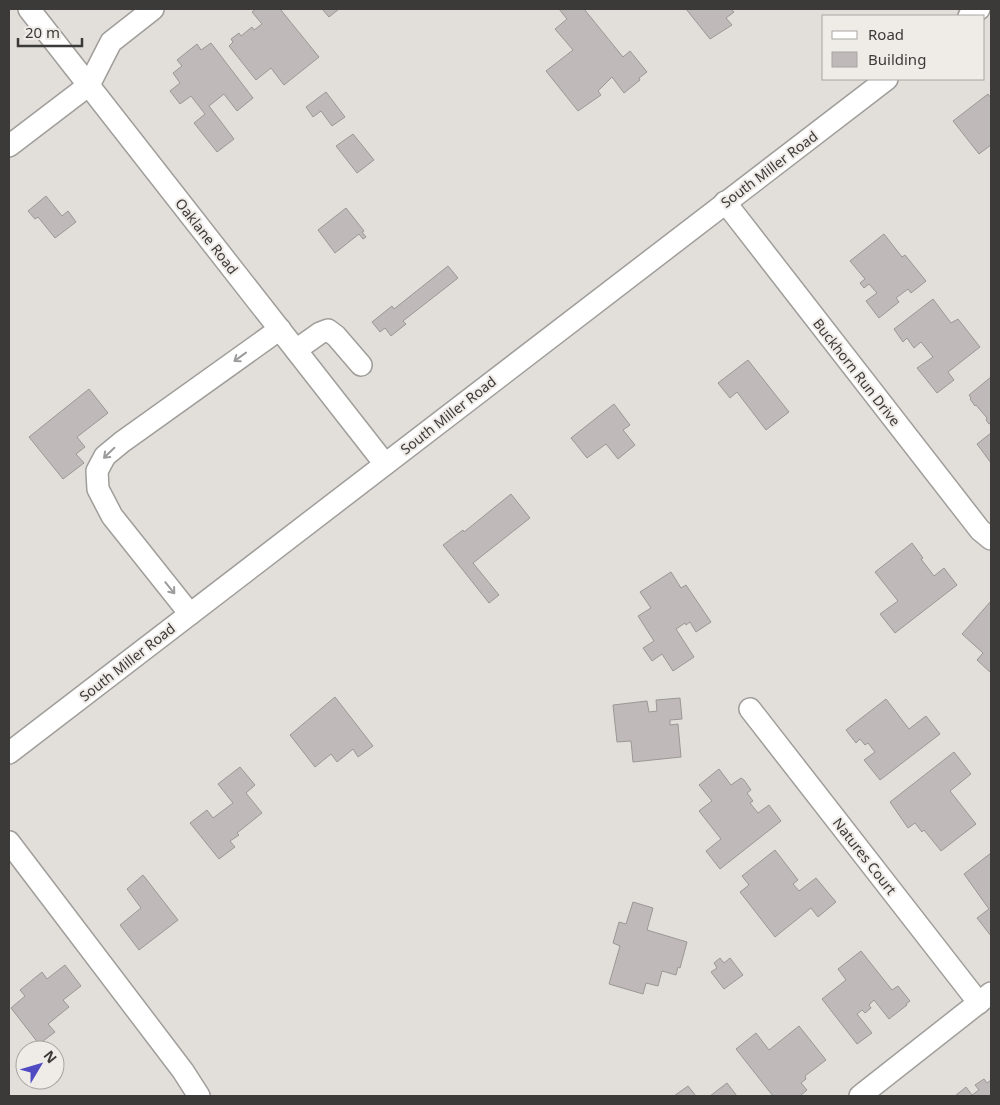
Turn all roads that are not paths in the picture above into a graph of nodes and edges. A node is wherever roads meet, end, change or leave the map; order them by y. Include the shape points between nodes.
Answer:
1 (29, 9) edge
2 (152, 9) edge
3 (886, 80) edge
4 (88, 85) junction
5 (9, 146) edge
6 (725, 202) junction
7 (280, 329) junction
8 (296, 350) junction
9 (361, 365) dead end
10 (385, 464) junction
11 (991, 538) edge
12 (190, 614) junction
13 (750, 709) dead end
14 (9, 753) edge
15 (9, 842) edge
16 (985, 998) edge
17 (199, 1096) edge
18 (860, 1096) edge

1 - 4 street, Oaklane Road
2 - 4 street via 111,42
3 - 6 street, South Miller Road
4 - 5 street
4 - 7 street, Oaklane Road
6 - 10 street, South Miller Road
6 - 11 street, Buckhorn Run Drive via 980,530
7 - 8 street, Oaklane Road
7 -> 12 street via 111,451 97,471 98,489 112,516
8 - 9 street via 328,330
8 - 10 street, Oaklane Road
10 - 12 street, South Miller Road
12 - 14 street, South Miller Road
13 - 16 street, Natures Court
15 - 17 street
16 - 18 street

